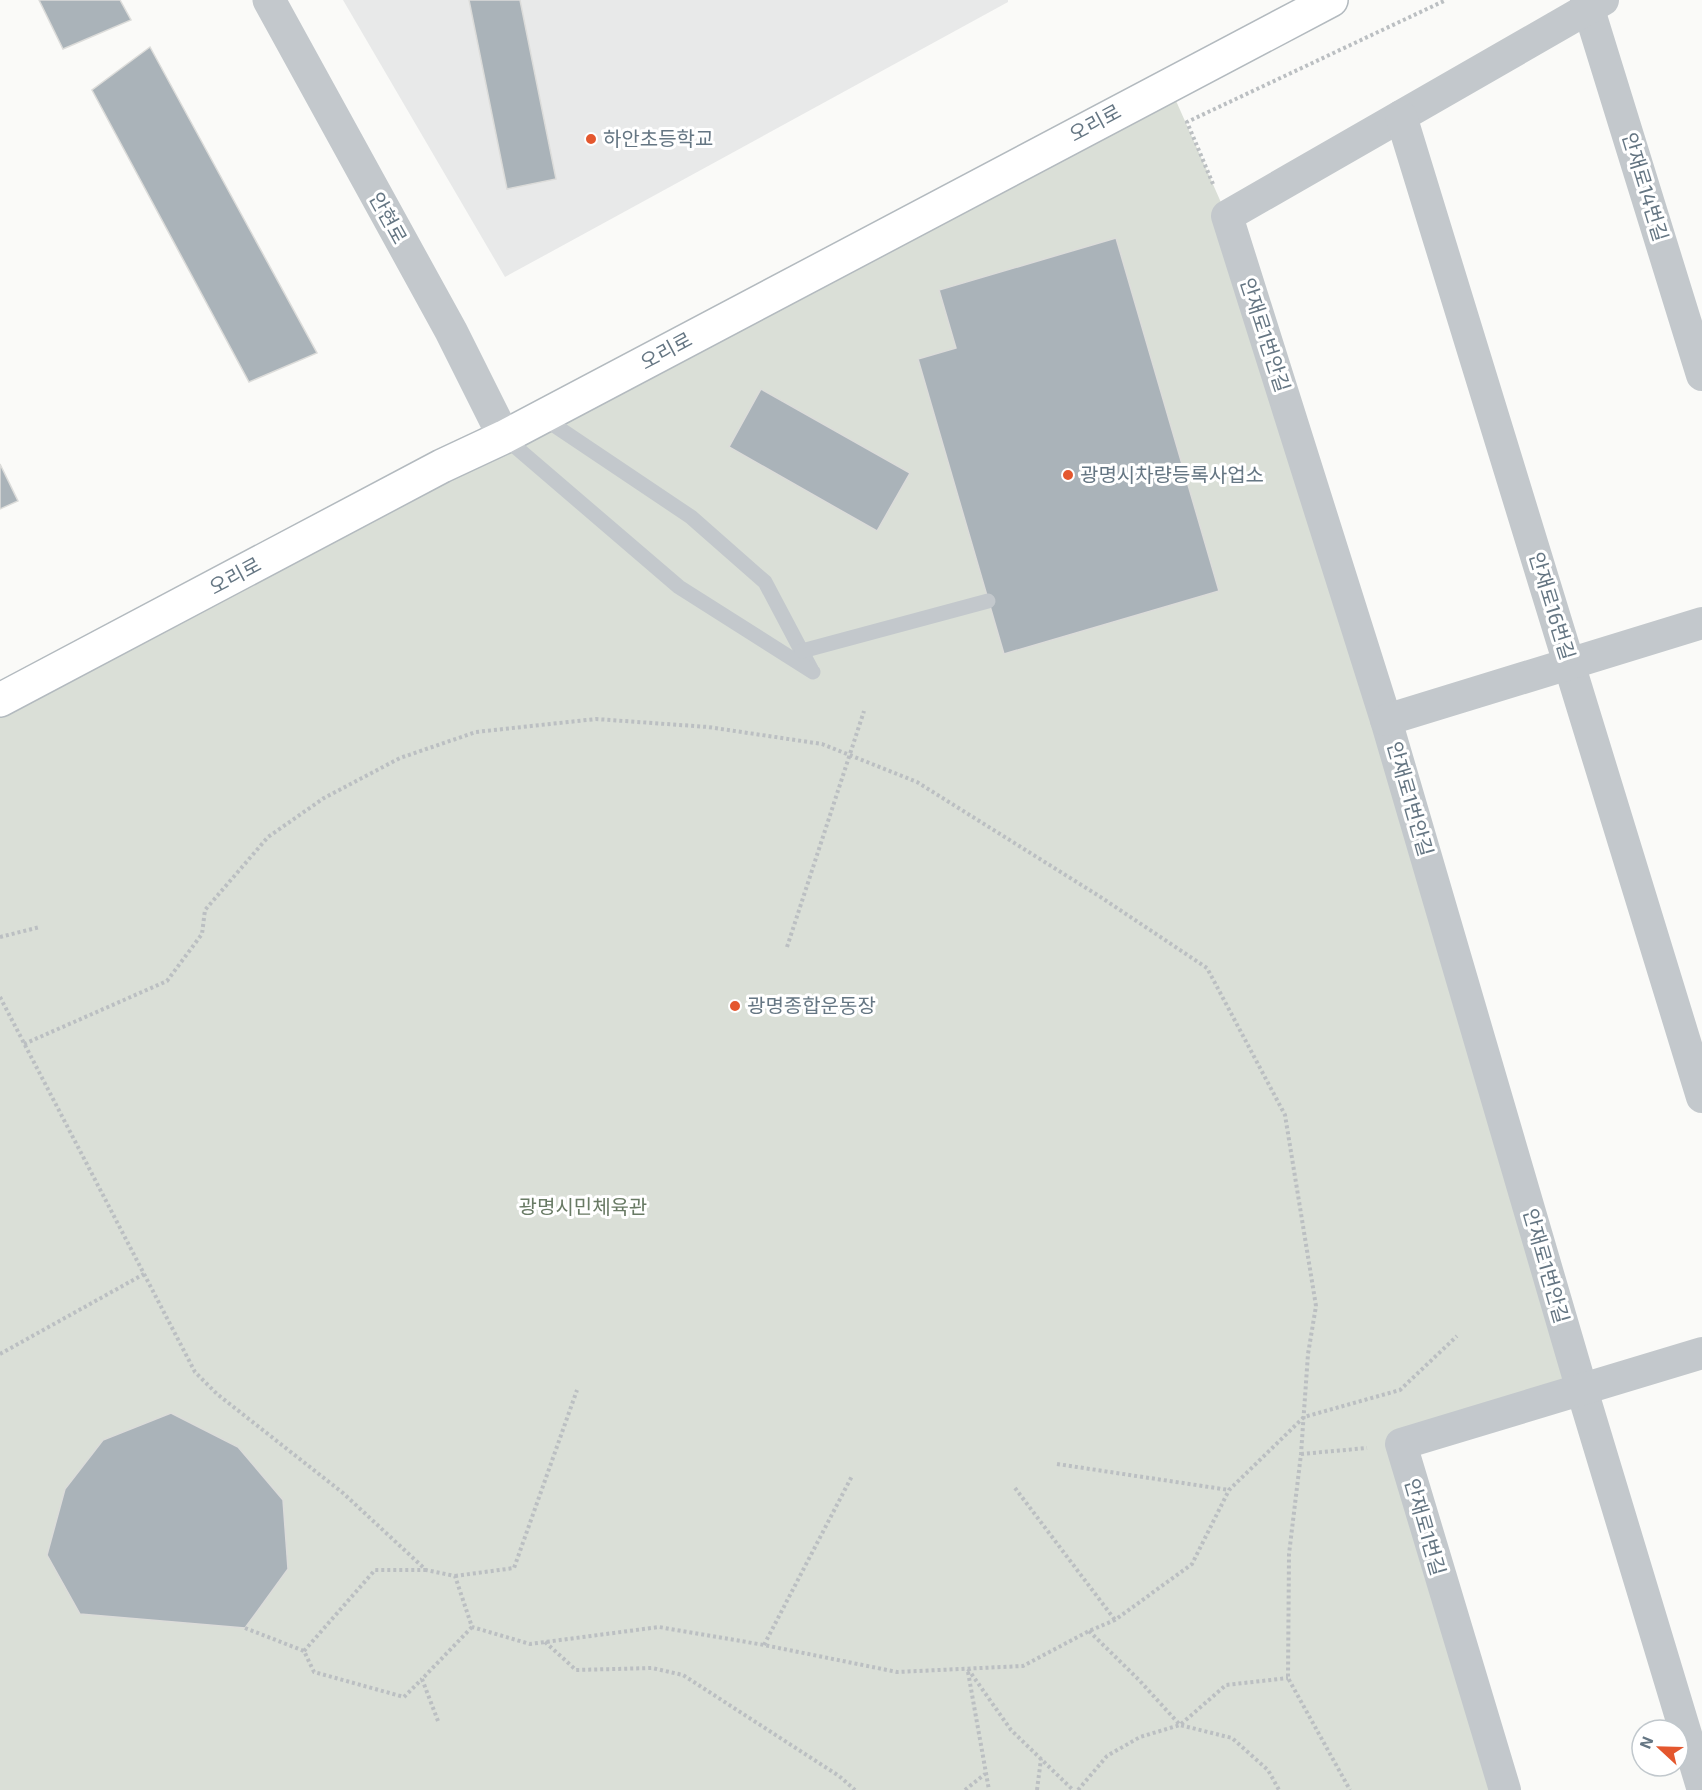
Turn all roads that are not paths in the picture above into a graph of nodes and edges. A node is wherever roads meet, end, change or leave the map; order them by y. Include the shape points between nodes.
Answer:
1 (269, 0) edge
2 (1331, 0) edge
3 (1593, 2) edge
4 (1401, 116) junction
5 (1702, 375) edge
6 (542, 417) junction
7 (504, 437) junction
8 (988, 601) dead end
9 (1702, 623) edge
10 (802, 651) junction
11 (1569, 664) junction
12 (0, 700) edge
13 (1386, 720) junction
14 (1702, 1097) edge
15 (1702, 1353) edge
16 (1582, 1390) junction
17 (1702, 1787) edge
18 (1505, 1790) edge

1 - 7 street, 안현로 via 451,331
2 - 6 main road, 오리로
3 - 4 street
3 - 5 street, 안재로14번길
4 - 11 street, 안재로16번길
4 - 13 street, 안재로1번안길 via 1227,216
6 - 7 main road, 오리로
6 - 10 lane via 691,517 765,582
7 - 10 lane via 679,587 813,672
7 - 12 main road, 오리로
8 - 10 lane
9 - 11 street
11 - 13 street
11 - 14 street, 안재로16번길
13 - 16 street, 안재로1번안길
15 - 16 street
16 - 17 street, 안재로1번안길
16 - 18 street, 안재로1번길 via 1401,1444

